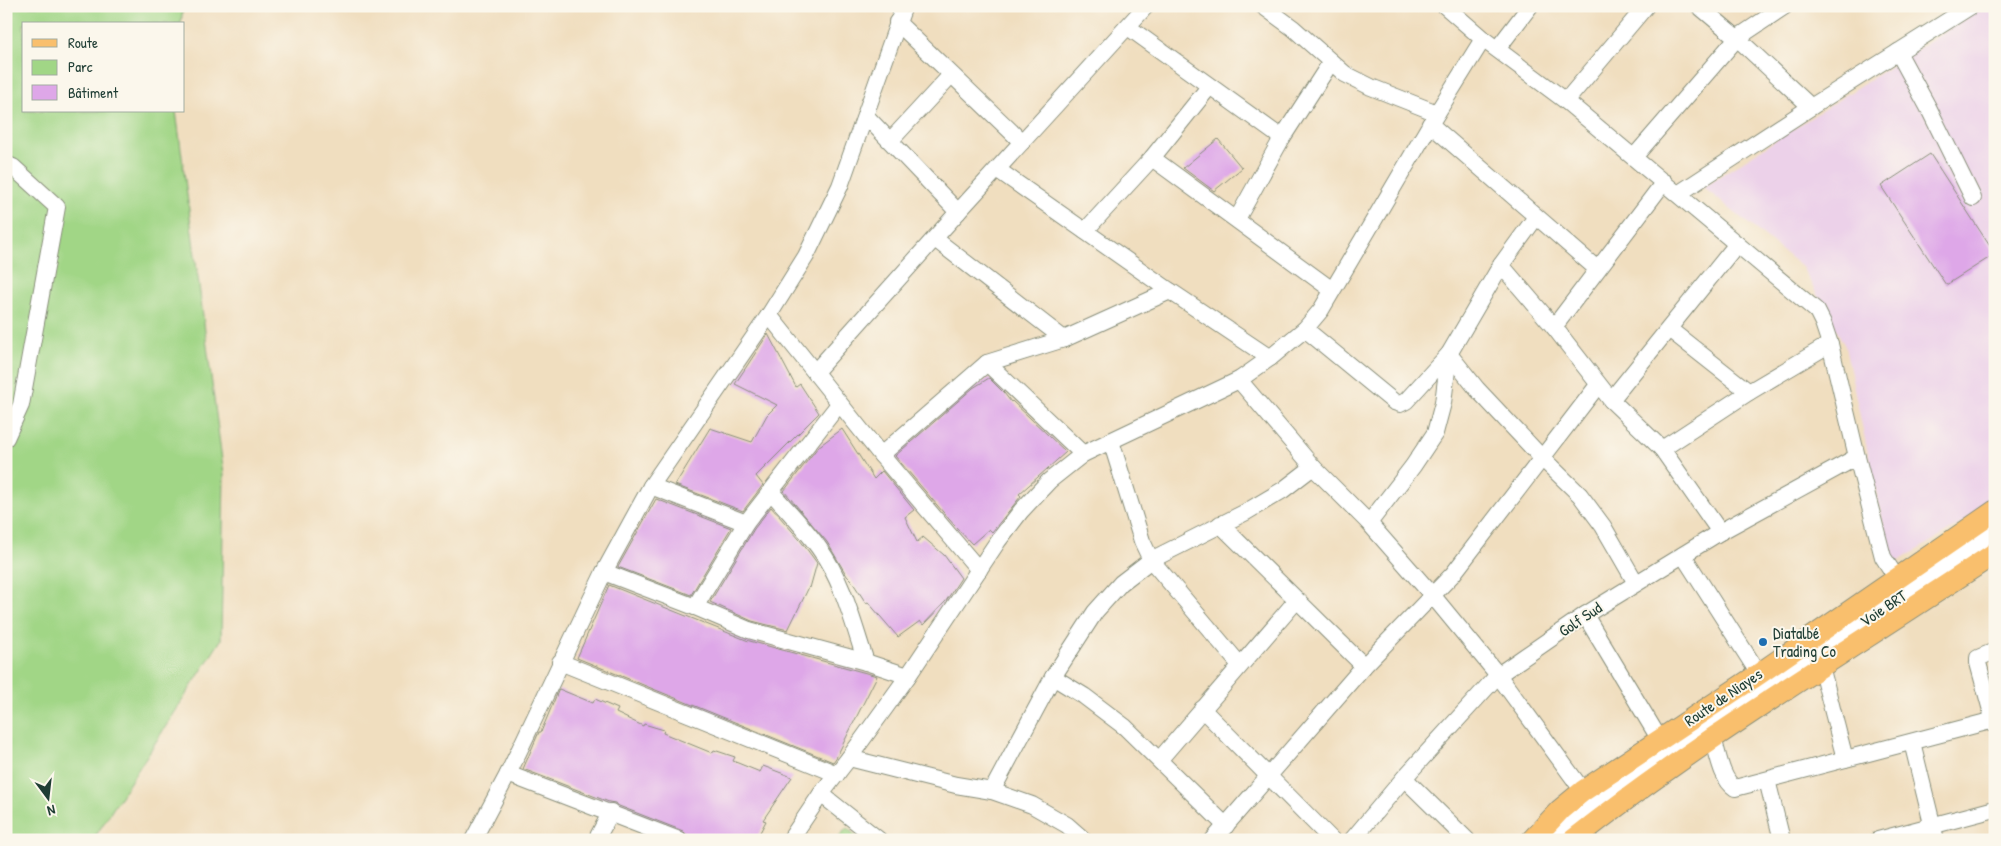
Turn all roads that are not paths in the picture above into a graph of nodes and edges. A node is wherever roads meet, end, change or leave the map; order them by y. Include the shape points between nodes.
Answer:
1 (904, 6) edge
2 (1146, 6) edge
3 (1263, 6) edge
4 (1445, 6) edge
5 (1530, 6) edge
6 (1646, 6) edge
7 (1785, 6) edge
8 (1971, 6) edge
9 (1702, 7) edge
10 (897, 22) junction
11 (1128, 27) junction
12 (1737, 38) junction
13 (1484, 39) junction
14 (1498, 48) junction
15 (1898, 52) junction
16 (1331, 62) junction
17 (951, 75) junction
18 (1210, 87) junction
19 (1566, 101) junction
20 (1811, 107) junction
21 (866, 116) junction
22 (1433, 119) junction
23 (1282, 138) junction
24 (891, 140) junction
25 (1022, 142) junction
26 (1634, 156) junction
27 (1152, 158) junction
28 (6, 164) edge
29 (998, 170) junction
30 (1664, 182) junction
31 (1678, 194) junction
32 (1973, 198) dead end
33 (958, 212) junction
34 (1536, 217) junction
35 (1237, 219) junction
36 (1085, 231) junction
37 (935, 239) junction
38 (1737, 244) junction
39 (1500, 264) junction
40 (1597, 270) junction
41 (1332, 290) junction
42 (1170, 291) junction
43 (768, 315) junction
44 (1554, 326) junction
45 (1305, 329) junction
46 (1669, 329) junction
47 (1064, 339) junction
48 (1830, 344) junction
49 (1449, 354) junction
50 (1270, 358) junction
51 (987, 363) junction
52 (815, 372) junction
53 (1239, 380) junction
54 (1598, 385) junction
55 (1749, 392) junction
56 (1611, 400) junction
57 (838, 404) junction
58 (6, 438) edge
59 (1111, 441) junction
60 (1662, 449) junction
61 (1083, 454) junction
62 (880, 455) junction
63 (1542, 458) junction
64 (1857, 458) junction
65 (1313, 467) junction
66 (650, 486) junction
67 (771, 492) junction
68 (1993, 520) edge
69 (746, 523) junction
70 (1369, 523) junction
71 (1220, 524) junction
72 (1720, 532) junction
73 (1995, 553) edge
74 (1683, 555) junction
75 (1151, 560) junction
76 (979, 570) junction
77 (604, 572) junction
78 (1636, 583) junction
79 (1906, 593) junction
80 (1433, 596) junction
81 (1296, 601) junction
82 (694, 606) junction
83 (1585, 615) junction
84 (1995, 652) edge
85 (560, 662) junction
86 (866, 662) junction
87 (1240, 665) junction
88 (1364, 666) junction
89 (1821, 666) junction
90 (1759, 674) junction
91 (1498, 675) junction
92 (908, 676) junction
93 (1054, 678) junction
94 (1202, 709) junction
95 (1994, 723) edge
96 (1714, 738) junction
97 (1660, 740) junction
98 (1912, 742) junction
99 (849, 758) junction
100 (1845, 758) junction
101 (1160, 759) junction
102 (508, 774) junction
103 (836, 774) junction
104 (1270, 777) junction
105 (1404, 778) junction
106 (1767, 780) junction
107 (992, 791) junction
108 (1583, 791) junction
109 (821, 794) junction
110 (1995, 809) edge
111 (611, 812) junction
112 (1226, 826) junction
113 (1934, 833) edge
114 (473, 840) edge
115 (596, 840) edge
116 (680, 840) edge
117 (790, 840) edge
118 (879, 840) edge
119 (1084, 840) edge
120 (1213, 840) edge
121 (1332, 840) edge
122 (1352, 840) edge
123 (1466, 840) edge
124 (1532, 840) edge
125 (1553, 840) edge
126 (1574, 840) edge
127 (1782, 840) edge
128 (1878, 840) edge

1 - 10 street
2 - 11 street
3 - 16 street
4 - 13 street
5 - 14 street
6 - 19 street
7 - 12 street
8 - 15 street
9 - 12 street
10 - 17 street
10 - 21 street
11 - 18 street
11 - 25 street
12 - 20 street
12 - 26 street
13 - 14 street
13 - 22 street
14 - 19 street
15 - 20 street
15 - 32 street
16 - 22 street via 1346,74
16 - 23 street
17 - 24 street
17 - 25 street
18 - 23 street
18 - 27 street
19 - 26 street
20 - 31 street
21 - 24 street
21 - 43 street via 836,195 806,256
22 - 34 street
22 - 41 street
23 - 35 street
24 - 33 street
25 - 29 street
26 - 30 street
27 - 35 street
27 - 36 street
28 - 58 street via 56,207 21,405
29 - 33 street
29 - 36 street
30 - 31 street
30 - 40 street
31 - 38 street
33 - 37 street
34 - 39 street
34 - 40 street
35 - 41 street
36 - 42 street
37 - 47 street
37 - 52 street
38 - 46 street
38 - 48 street via 1817,311
39 - 44 street
39 - 49 street
40 - 44 street
41 - 45 street
42 - 47 street
42 - 50 street
43 - 52 street
43 - 66 street
44 - 54 street
45 - 49 street via 1400,404 1406,402
45 - 50 street
46 - 55 street
46 - 56 street
47 - 51 street
48 - 55 street
48 - 64 street
49 - 63 street
49 - 70 street via 1444,403 1435,433 1414,466
50 - 53 street
51 - 61 street
51 - 62 street
52 - 57 street
53 - 59 street
53 - 65 street
54 - 56 street
54 - 63 street
55 - 60 street
56 - 60 street
57 - 62 street
57 - 67 street
59 - 61 street
59 - 75 street
60 - 72 street
61 - 76 street via 1049,481 1021,511
62 - 76 street
63 - 78 street via 1580,495 1603,526
63 - 80 street
64 - 72 street, Golf Sud
64 - 79 street via 1883,557
65 - 70 street
65 - 71 street via 1283,490
66 - 69 street
66 - 77 street
67 - 69 street
67 - 86 street via 819,547 833,570
68 - 79 main road, Route de Niayes
69 - 82 street
70 - 80 street
71 - 75 street
71 - 81 street
72 - 74 street, Golf Sud
73 - 79 main road, Route de Niayes
74 - 78 street, Golf Sud
74 - 90 street
75 - 87 street
75 - 93 street via 1121,582 1096,612
76 - 92 street
77 - 82 street
77 - 85 street
78 - 83 street, Golf Sud
79 - 89 main road, Route de Niayes
79 - 90 main road, Route de Niayes
79 - 125 street, Voie BRT via 1667,753 1577,817
80 - 88 street
80 - 91 street
81 - 87 street
81 - 88 street
82 - 86 street via 749,630
83 - 91 street, Golf Sud
83 - 97 street
84 - 95 street via 1978,658
85 - 102 street
85 - 103 street
86 - 92 street
87 - 94 street
88 - 104 street
89 - 96 main road, Route de Niayes
89 - 100 street
90 - 97 main road, Route de Niayes
91 - 105 street, Golf Sud
91 - 108 street
92 - 99 street
93 - 101 street via 1084,696
93 - 107 street
94 - 101 street
94 - 104 street
95 - 98 street
96 - 106 street via 1729,785 1735,788
96 - 126 main road, Route de Niayes via 1616,806
97 - 108 main road, Route de Niayes
98 - 100 street
98 - 113 street
99 - 103 street
99 - 107 street
100 - 106 street
101 - 112 street
102 - 111 street
102 - 114 street
103 - 109 street
104 - 112 street
104 - 121 street
105 - 122 street, Golf Sud
105 - 123 street
106 - 127 street
107 - 119 street via 1032,805 1067,825
108 - 124 main road, Route de Niayes
109 - 117 street
109 - 118 street
110 - 113 street
111 - 115 street
111 - 116 street
112 - 120 street
113 - 128 street

